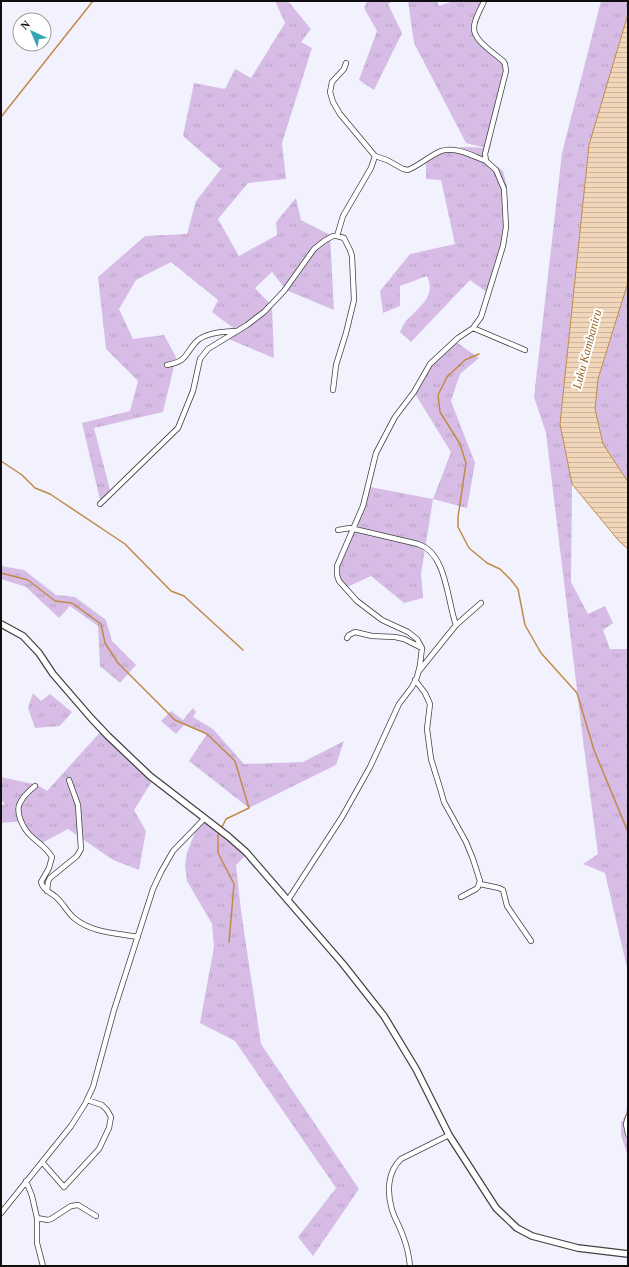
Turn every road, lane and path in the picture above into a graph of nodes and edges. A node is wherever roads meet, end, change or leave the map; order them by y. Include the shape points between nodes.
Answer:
1 (484, 1) edge
2 (346, 63) dead end
3 (375, 156) junction
4 (486, 161) junction
5 (337, 236) junction
6 (473, 328) junction
7 (238, 330) junction
8 (525, 350) dead end
9 (167, 365) dead end
10 (333, 390) dead end
11 (100, 504) dead end
12 (354, 529) junction
13 (338, 530) dead end
14 (481, 603) dead end
15 (1, 624) edge
16 (456, 626) junction
17 (346, 638) dead end
18 (422, 648) junction
19 (418, 672) junction
20 (415, 680) junction
21 (69, 780) dead end
22 (35, 786) dead end
23 (204, 818) junction
24 (480, 884) junction
25 (47, 891) junction
26 (461, 897) dead end
27 (288, 900) junction
28 (138, 937) junction
29 (531, 941) dead end
30 (87, 1100) junction
31 (628, 1117) edge
32 (628, 1134) edge
33 (449, 1135) junction
34 (42, 1162) junction
35 (26, 1181) junction
36 (1, 1213) edge
37 (96, 1216) dead end
38 (37, 1218) junction
39 (628, 1254) edge
40 (43, 1266) edge
41 (410, 1266) edge

1 - 4 street via 476,20 475,33 484,46 503,61 506,71 485,154
2 - 3 street via 332,82 330,92 333,102
3 - 4 street via 408,170 442,151 464,152
3 - 5 street via 371,168 343,216
4 - 6 street via 496,170 504,189 506,227 503,246 481,317
5 - 7 street via 324,241 314,249 274,303 255,320
5 - 10 street via 344,238 352,256 354,300 336,365
6 - 8 street
6 - 12 street via 430,364 414,392 395,417 376,453 369,487
7 - 9 street via 202,338 183,360
7 - 11 street via 203,354 193,391 178,428
12 - 13 street
12 - 16 street via 418,544 430,551 440,567
12 - 18 street via 337,566 339,581 368,610 412,635
14 - 16 street
15 - 23 street via 23,636 113,741 150,776
16 - 19 street
17 - 18 street via 355,632 395,637
18 - 19 street
19 - 20 street
20 - 24 street via 425,692 430,704 427,729 431,759 444,802 469,848
20 - 27 street via 399,704 370,767 342,817
21 - 25 street via 77,801 82,849 50,878
22 - 25 street via 20,802 19,809 24,828 52,857 52,862 41,882
23 - 27 street via 246,852
23 - 28 street via 166,861 153,889
24 - 26 street
24 - 29 street via 503,890 508,908
25 - 28 street via 56,897 74,919 94,930
27 - 33 street via 384,1016 416,1069
28 - 30 street
30 - 34 street via 71,1126
30 - 34 street via 105,1107 110,1118 109,1128 99,1149 64,1187
31 - 32 street
33 - 39 street via 491,1201 524,1233 578,1248
33 - 41 street via 401,1159 392,1170 390,1202 403,1236
34 - 35 street
35 - 36 street
35 - 38 street
37 - 38 street via 78,1205 71,1206 48,1220
38 - 40 street via 37,1243

